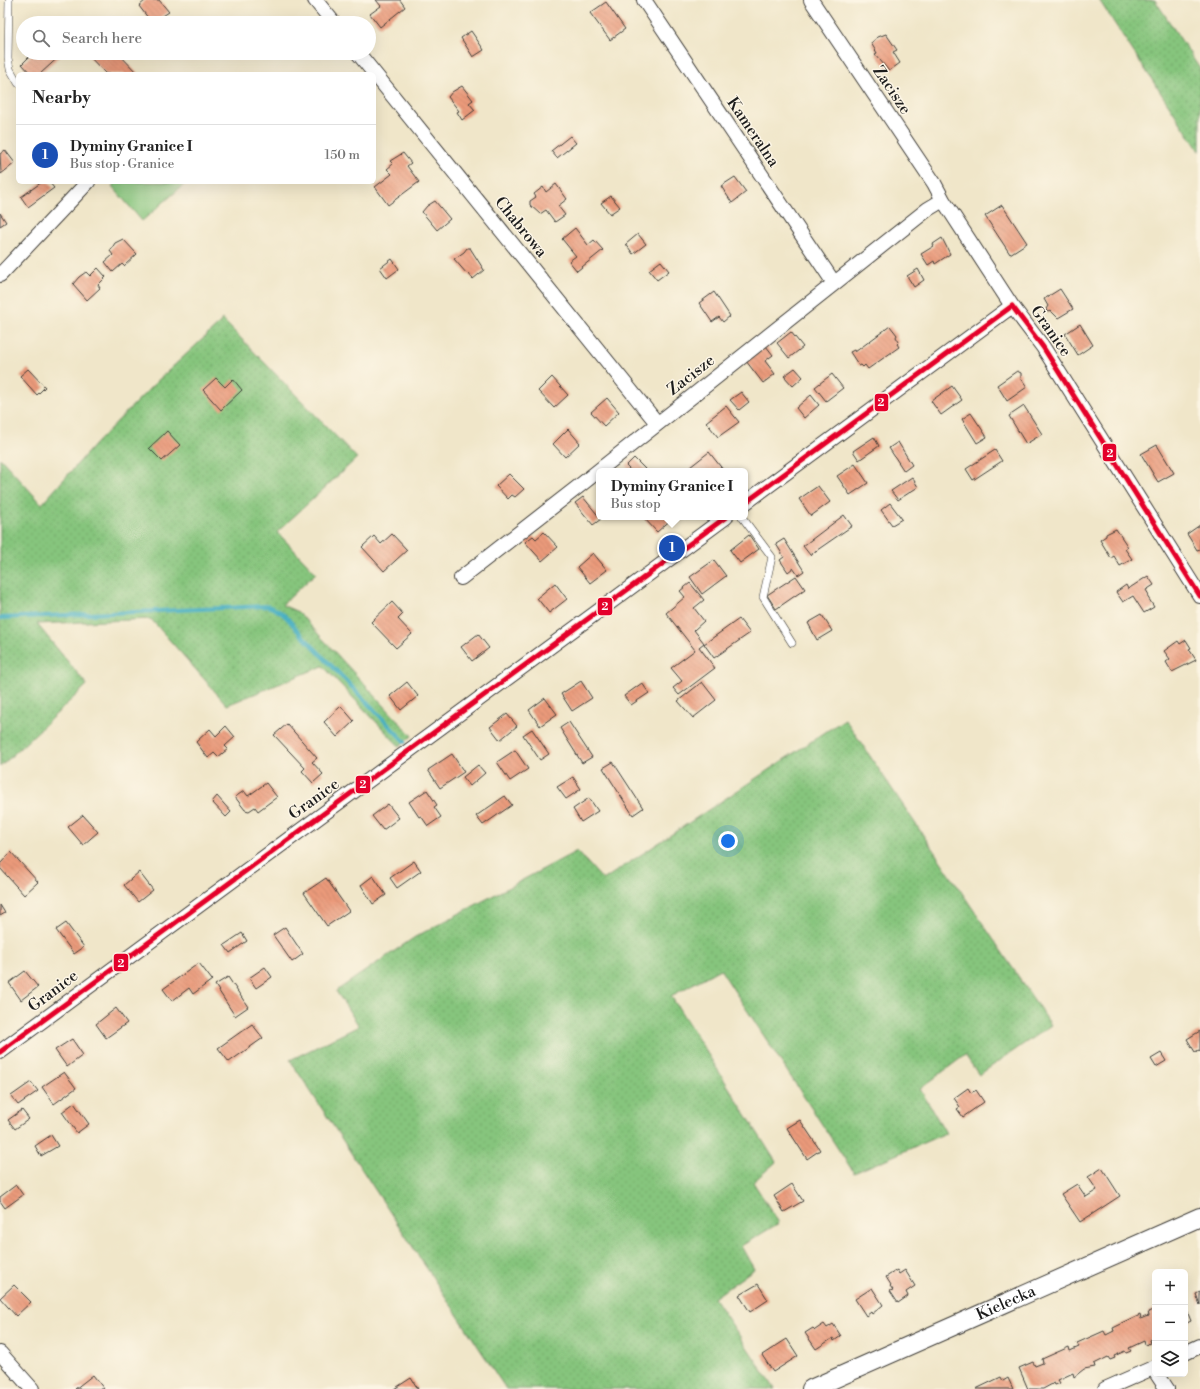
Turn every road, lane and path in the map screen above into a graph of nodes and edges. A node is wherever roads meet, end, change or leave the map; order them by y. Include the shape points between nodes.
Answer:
1 (9, 0) edge
2 (315, 0) edge
3 (644, 0) edge
4 (811, 0) edge
5 (328, 16) edge
6 (364, 60) edge
7 (373, 72) edge
8 (376, 75) edge
9 (16, 80) edge
10 (86, 184) edge
11 (943, 200) junction
12 (0, 275) edge
13 (834, 283) junction
14 (1012, 306) junction
15 (657, 423) junction
16 (602, 468) edge
17 (596, 472) edge
18 (748, 501) edge
19 (722, 520) edge
20 (744, 520) edge
21 (461, 578) dead end
22 (1200, 596) edge
23 (792, 643) dead end
24 (0, 1052) edge
25 (1200, 1217) edge
26 (1200, 1346) edge
27 (1188, 1352) edge
28 (0, 1353) edge
29 (1152, 1371) edge
30 (1159, 1377) edge
31 (32, 1389) edge
32 (812, 1389) edge
33 (1105, 1389) edge
34 (1167, 1389) edge

1 - 9 lane via 8,58
2 - 5 street
3 - 13 street, Kameralna
4 - 11 street, Zacisze
6 - 7 street, Chabrowa
8 - 15 street, Chabrowa
10 - 12 street
11 - 13 street, Zacisze via 928,208
11 - 14 street, Zacisze
13 - 15 street, Zacisze
14 - 18 street, Granice
14 - 22 street, Granice via 1043,347
15 - 16 street, Zacisze
17 - 21 street, Zacisze
19 - 24 street, Granice
20 - 23 lane via 772,558 763,598
25 - 32 street, Kielecka
26 - 27 street
28 - 31 street
29 - 33 street
30 - 34 street

